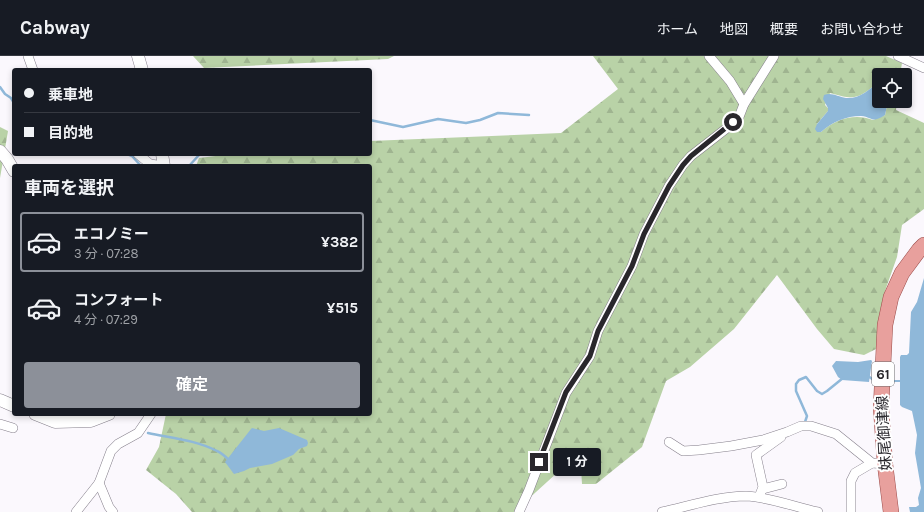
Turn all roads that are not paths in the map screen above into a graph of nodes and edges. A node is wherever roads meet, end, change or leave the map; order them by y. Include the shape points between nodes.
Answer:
1 (28, 56) edge
2 (138, 56) edge
3 (710, 56) edge
4 (774, 56) edge
5 (898, 56) edge
6 (32, 68) edge
7 (141, 68) edge
8 (924, 68) edge
9 (744, 104) junction
10 (0, 151) edge
11 (140, 156) edge
12 (150, 164) edge
13 (12, 168) edge
14 (924, 245) edge
15 (0, 400) edge
16 (12, 405) edge
17 (40, 416) edge
18 (104, 416) edge
19 (150, 416) edge
20 (0, 424) edge
21 (13, 428) dead end
22 (787, 432) junction
23 (669, 442) dead end
24 (879, 463) junction
25 (99, 483) junction
26 (782, 484) dead end
27 (761, 493) junction
28 (76, 512) edge
29 (113, 512) edge
30 (519, 512) edge
31 (662, 512) edge
32 (818, 512) edge
33 (851, 512) edge
34 (892, 512) edge

1 - 6 street
2 - 7 street
3 - 9 street
4 - 9 street
5 - 8 street
9 - 30 street via 739,117 691,156 669,186 598,331 590,356 566,392
10 - 13 street
11 - 12 street
14 - 24 main road, 妹尾御津線 / 61 via 902,273 891,297 885,325
15 - 16 street
17 - 18 street via 56,422 91,421
19 - 25 street via 138,433 111,451
20 - 21 street
22 - 23 street via 763,440 699,450 683,451
22 - 24 street via 801,426 811,426 836,434
22 - 27 street via 756,455 763,487
24 - 33 street via 855,473 851,481
24 - 34 main road, 妹尾御津線 / 61
25 - 28 street
25 - 29 street
26 - 27 street
27 - 31 street
27 - 32 street

